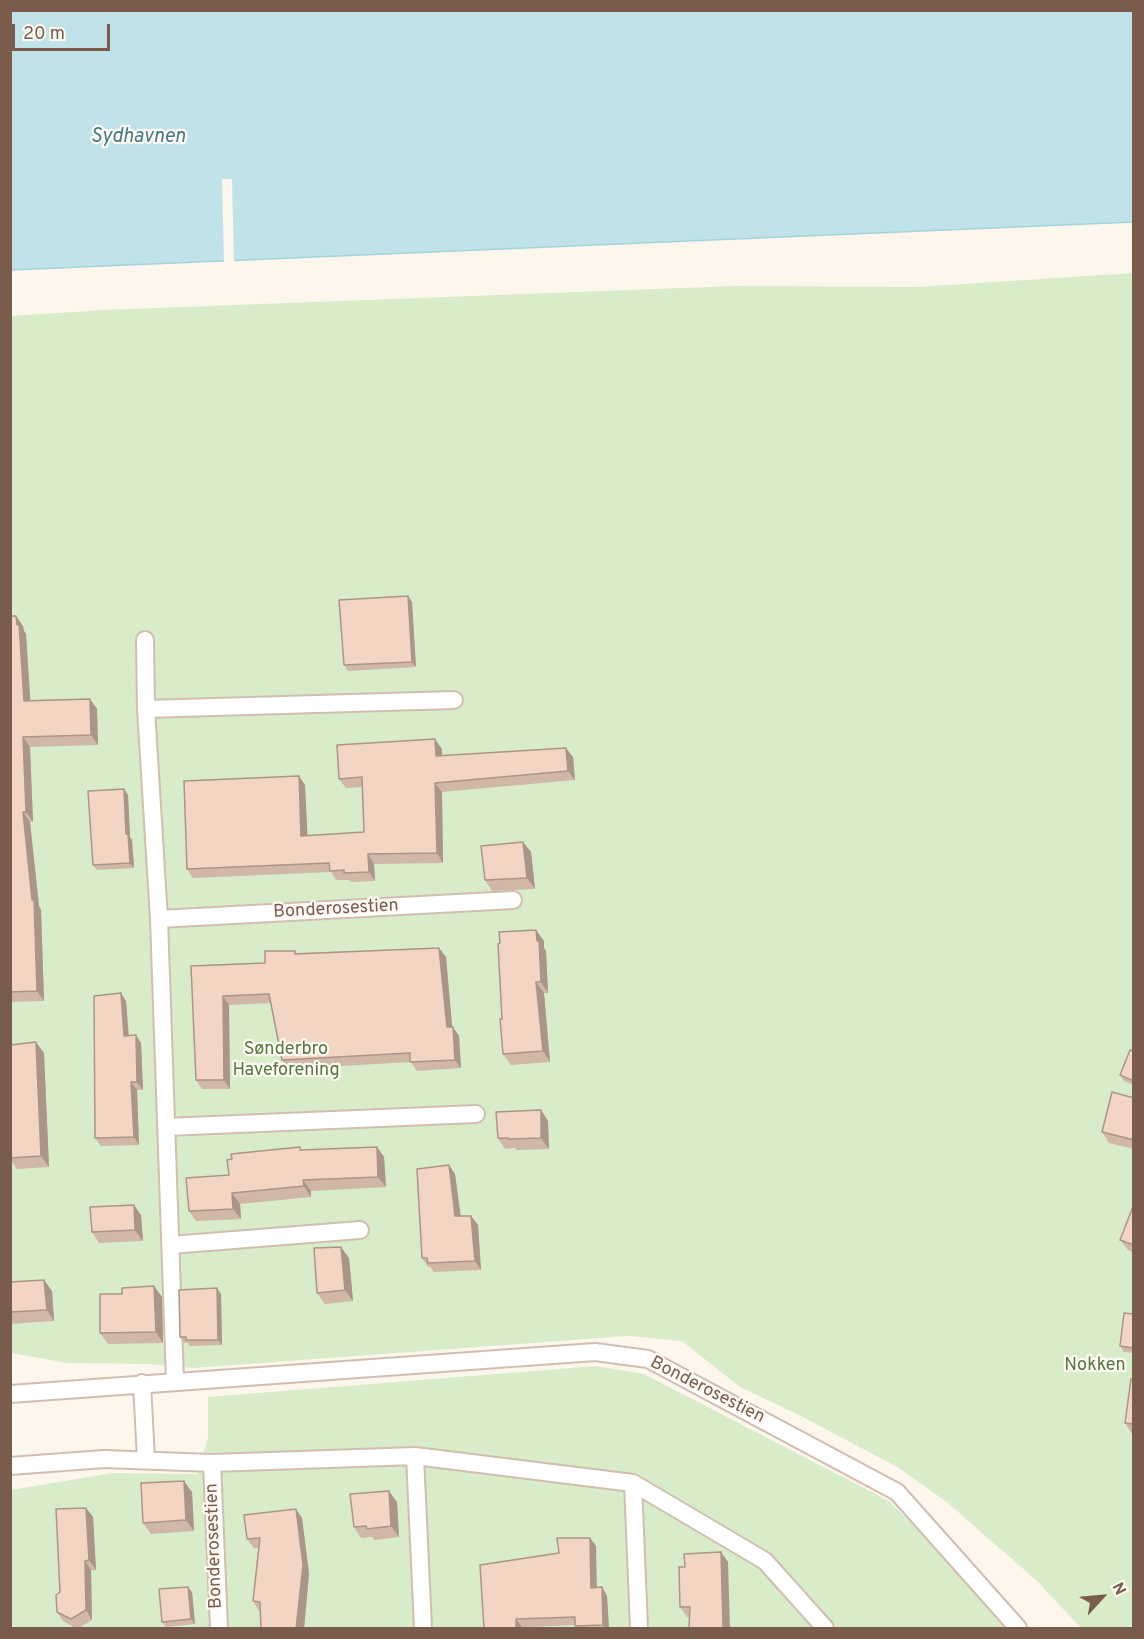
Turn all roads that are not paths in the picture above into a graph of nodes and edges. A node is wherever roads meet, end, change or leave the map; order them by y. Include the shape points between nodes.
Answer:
1 (146, 640) dead end
2 (454, 700) dead end
3 (146, 709) junction
4 (513, 900) dead end
5 (159, 919) junction
6 (476, 1114) dead end
7 (166, 1127) junction
8 (360, 1230) dead end
9 (171, 1245) junction
10 (175, 1381) junction
11 (142, 1383) junction
12 (10, 1394) edge
13 (415, 1456) junction
14 (146, 1460) junction
15 (212, 1463) junction
16 (10, 1466) edge
17 (633, 1484) junction
18 (219, 1629) edge
19 (423, 1629) edge
20 (639, 1629) edge
21 (825, 1629) edge
22 (1018, 1629) edge

1 - 3 lane
2 - 3 lane
3 - 5 lane
4 - 5 lane, Bonderosestien
5 - 7 lane
6 - 7 lane
7 - 9 lane
8 - 9 lane
9 - 10 lane
10 - 11 lane, Bonderosestien
10 - 22 lane, Bonderosestien via 595,1353 648,1359 897,1492
11 - 12 lane, Bonderosestien
11 - 14 lane
13 - 15 lane, Bonderosestien
13 - 17 lane, Bonderosestien
13 - 19 lane
14 - 15 lane, Bonderosestien
14 - 16 lane, Bonderosestien
15 - 18 lane, Bonderosestien
17 - 20 lane
17 - 21 lane, Bonderosestien via 765,1561

